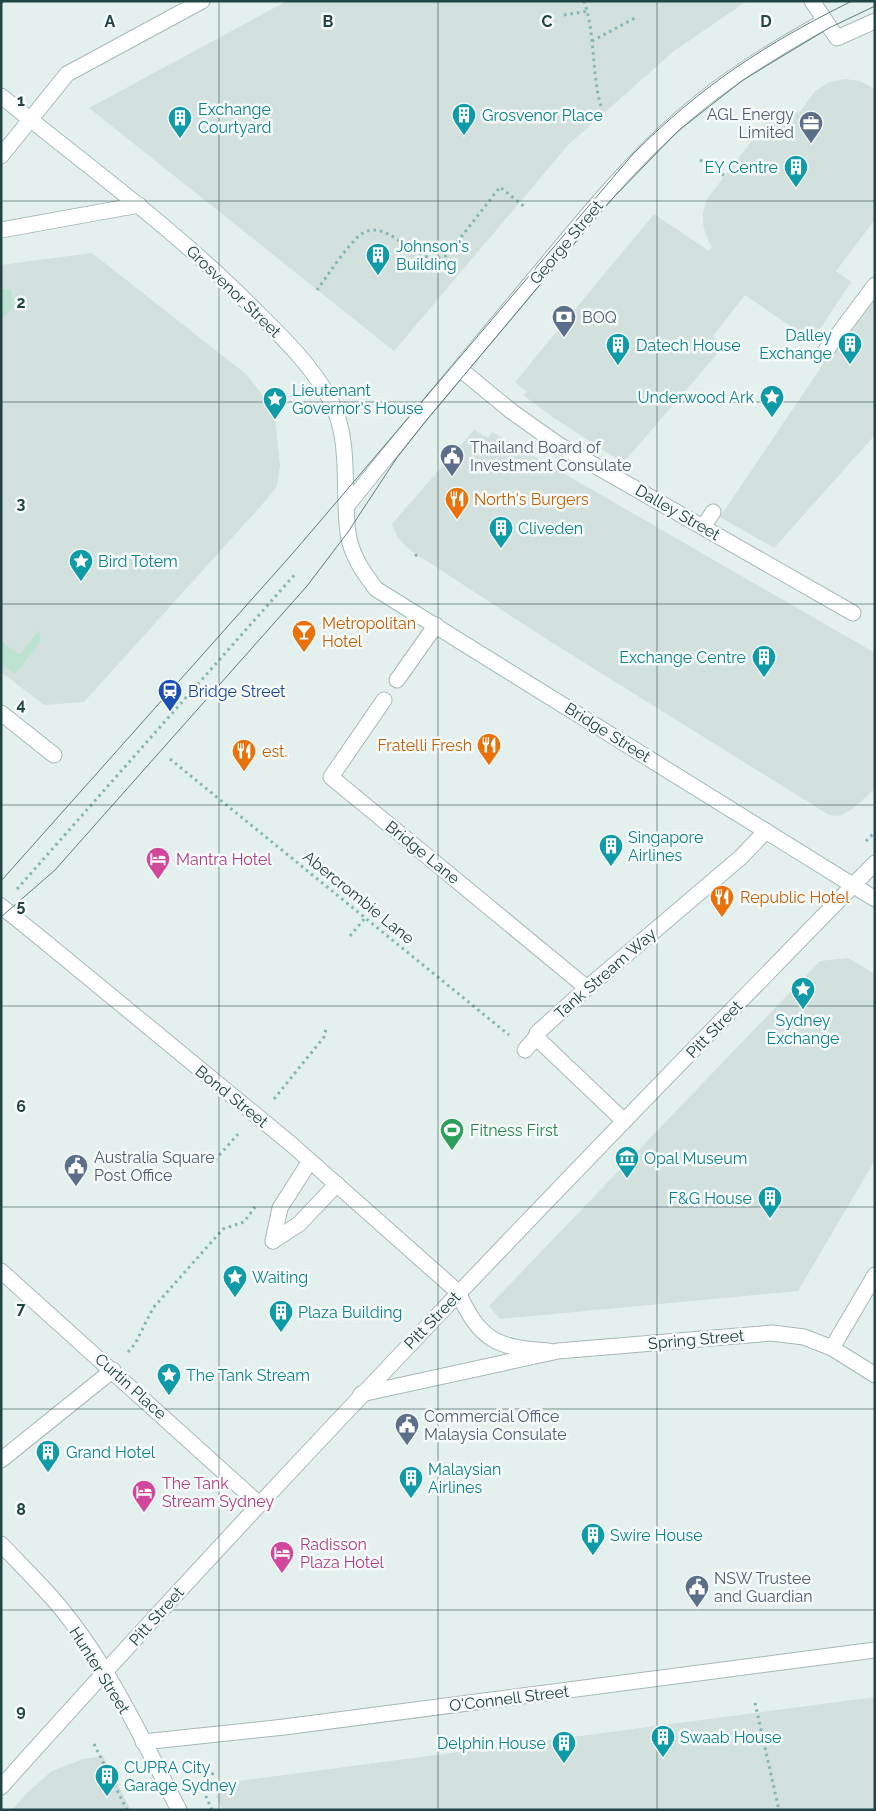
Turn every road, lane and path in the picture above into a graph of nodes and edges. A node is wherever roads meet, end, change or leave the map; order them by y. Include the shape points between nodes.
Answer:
1 (202, 1) edge
2 (584, 1) edge
3 (817, 3) edge
4 (588, 10) junction
5 (564, 15) dead end
6 (635, 18) dead end
7 (875, 21) edge
8 (825, 22) junction
9 (592, 40) junction
10 (1, 96) edge
11 (602, 110) dead end
12 (30, 120) junction
13 (1, 156) edge
14 (700, 160) dead end
15 (725, 176) dead end
16 (139, 205) junction
17 (526, 208) dead end
18 (1, 230) edge
19 (875, 285) edge
20 (317, 290) dead end
21 (824, 353) dead end
22 (460, 369) junction
23 (347, 506) junction
24 (713, 512) dead end
25 (704, 526) junction
26 (354, 554) joint
27 (296, 573) dead end
28 (853, 613) dead end
29 (436, 625) junction
30 (397, 680) dead end
31 (384, 700) dead end
32 (1, 713) edge
33 (54, 755) dead end
34 (170, 759) dead end
35 (766, 831) junction
36 (875, 864) edge
37 (854, 885) junction
38 (15, 891) dead end
39 (875, 899) edge
40 (1, 906) edge
41 (365, 918) junction
42 (350, 936) dead end
43 (587, 988) junction
44 (326, 1030) dead end
45 (537, 1034) junction
46 (525, 1050) dead end
47 (259, 1117) junction
48 (624, 1121) junction
49 (238, 1134) dead end
50 (215, 1160) dead end
51 (310, 1160) junction
52 (337, 1184) junction
53 (258, 1203) dead end
54 (1, 1271) edge
55 (875, 1275) edge
56 (458, 1292) junction
57 (832, 1348) junction
58 (558, 1351) junction
59 (124, 1357) dead end
60 (113, 1370) junction
61 (875, 1375) edge
62 (166, 1378) dead end
63 (161, 1388) dead end
64 (361, 1394) junction
65 (1, 1460) edge
66 (258, 1503) junction
67 (1, 1544) edge
68 (875, 1650) edge
69 (105, 1674) junction
70 (755, 1703) dead end
71 (143, 1742) junction
72 (94, 1744) dead end
73 (215, 1771) dead end
74 (1, 1787) edge
75 (127, 1810) edge
76 (179, 1810) edge
77 (212, 1810) edge
78 (779, 1810) edge

1 - 12 street via 67,74
2 - 4 path
3 - 8 street
4 - 5 path
4 - 9 path
6 - 9 path
7 - 8 street via 837,38
8 - 22 street, George Street via 736,75 661,136 601,201
9 - 11 path via 596,92
10 - 12 street, Grosvenor Street
12 - 13 street
12 - 16 street, Grosvenor Street
14 - 15 path
16 - 18 street
16 - 23 street, Grosvenor Street via 213,268 280,335 318,380 340,424
17 - 20 path via 500,187 442,258 423,256 383,231 372,230 360,235
19 - 21 street
22 - 23 street, George Street
22 - 25 street, Dalley Street via 559,445
23 - 26 street, Grosvenor Street via 348,532
24 - 25 street
25 - 28 street, Dalley Street
26 - 29 street, Bridge Street via 362,572 376,590
27 - 38 path
29 - 30 street
29 - 35 street, Bridge Street
31 - 43 street, Bridge Lane via 331,777
32 - 33 street
34 - 41 path, Abercrombie Lane
35 - 37 street, Bridge Street
35 - 43 street, Tank Stream Way via 740,858
36 - 37 street, Pitt Street
37 - 39 street, Bridge Street
37 - 48 street, Pitt Street
40 - 47 street, Bond Street
41 - 42 path
41 - 45 path, Abercrombie Lane via 514,1039
43 - 45 street, Tank Stream Way
44 - 47 path via 324,1037
45 - 46 street, Tank Stream Way
45 - 48 street
47 - 51 street, Bond Street
48 - 56 street, Pitt Street
49 - 50 path
51 - 52 street, Bond Street
51 - 52 street via 280,1208 273,1240 299,1224
52 - 56 street, Bond Street
53 - 59 path via 244,1222 223,1229 153,1308 135,1344
54 - 60 street, Curtin Place
55 - 57 street
56 - 58 street, Spring Street via 470,1319 488,1338 515,1349
56 - 64 street, Pitt Street
57 - 58 street, Spring Street via 804,1337 772,1333
57 - 61 street, Spring Street
58 - 64 street, Spring Street
60 - 65 street
60 - 66 street, Curtin Place
62 - 63 path via 168,1380
64 - 66 street, Pitt Street
66 - 69 street, Pitt Street
67 - 69 street, Hunter Street via 54,1600
68 - 71 street, O'Connell Street via 284,1727
69 - 71 street, Hunter Street
69 - 74 street, Pitt Street
70 - 78 path
71 - 76 street, Hunter Street
72 - 75 path
73 - 77 path via 204,1792

